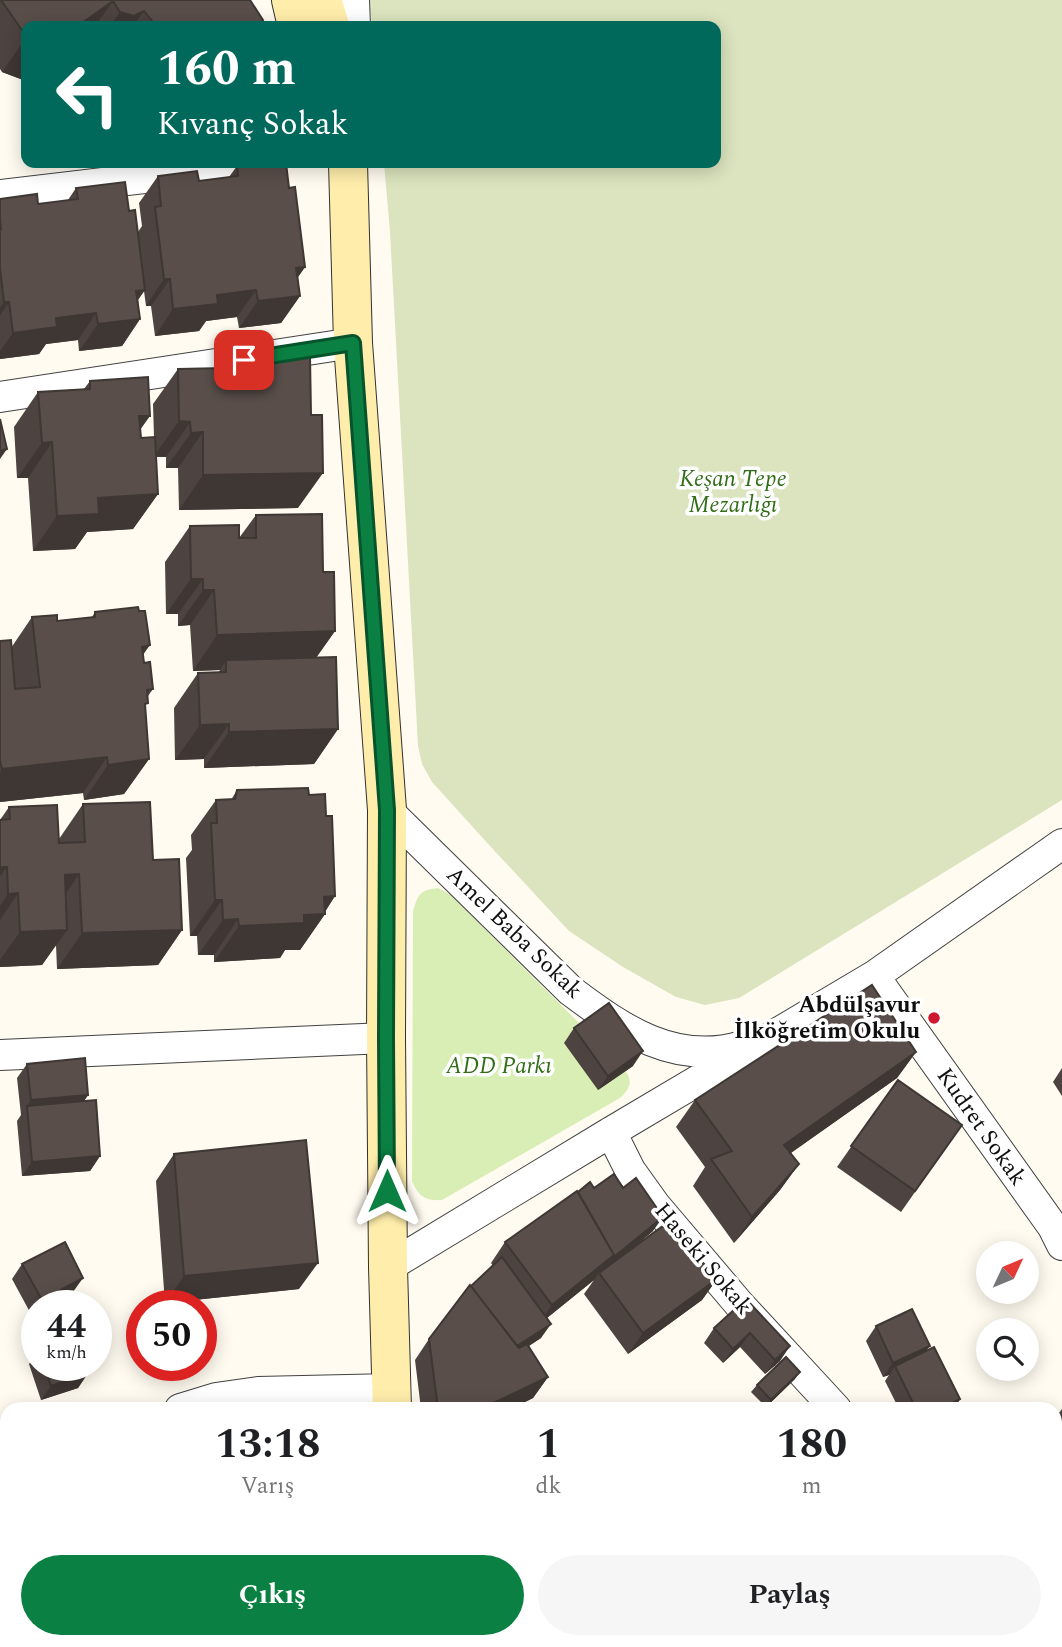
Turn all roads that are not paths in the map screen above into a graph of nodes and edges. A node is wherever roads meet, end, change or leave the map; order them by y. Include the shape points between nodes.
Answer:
1 (291, 0) edge
2 (322, 0) edge
3 (354, 0) edge
4 (296, 21) edge
5 (328, 21) edge
6 (355, 21) edge
7 (229, 168) edge
8 (348, 168) edge
9 (0, 195) edge
10 (353, 343) junction
11 (0, 397) edge
12 (387, 810) junction
13 (1062, 844) edge
14 (874, 976) junction
15 (773, 1036) junction
16 (386, 1038) junction
17 (0, 1055) edge
18 (611, 1132) junction
19 (1059, 1230) edge
20 (388, 1267) junction
21 (392, 1399) edge
22 (203, 1402) edge
23 (830, 1402) edge

1 - 4 main road
2 - 5 main road
3 - 6 street
7 - 9 street
8 - 10 main road
10 - 11 street
10 - 12 main road
12 - 15 street, Amel Baba Sokak via 571,991 645,1039 699,1053 724,1051
12 - 16 main road
13 - 14 street, Amel Baba Sokak
14 - 15 street, Amel Baba Sokak
14 - 19 street, Kudret Sokak
15 - 18 street, Amel Baba Sokak
16 - 17 street
16 - 20 main road
18 - 20 street, Amel Baba Sokak
18 - 23 street, Haseki Sokak via 656,1205
20 - 21 main road
21 - 22 street via 258,1392

